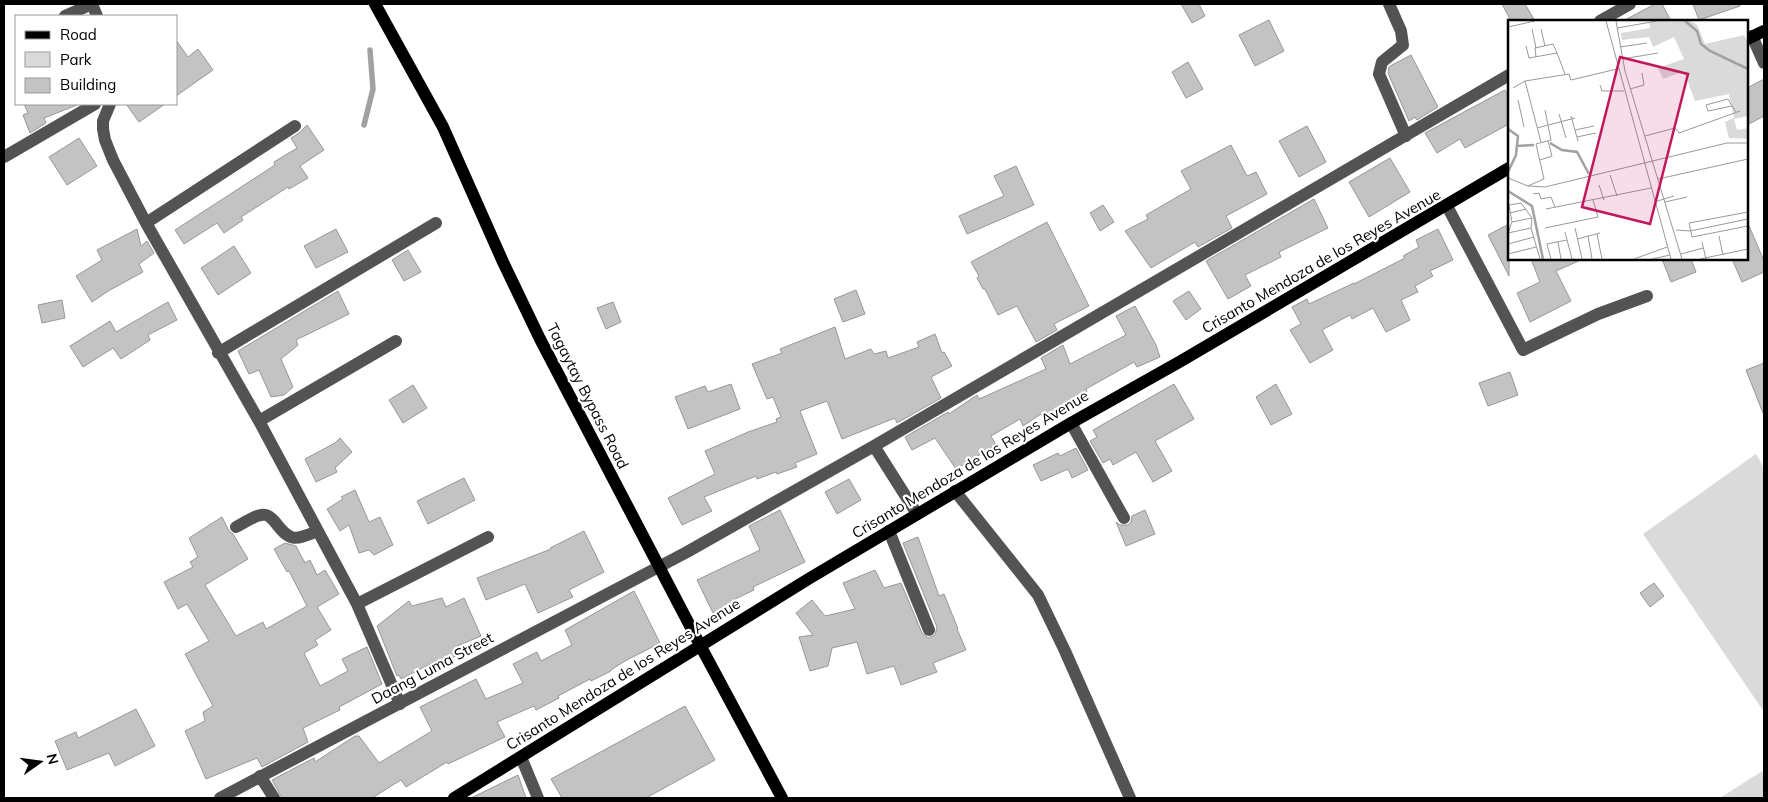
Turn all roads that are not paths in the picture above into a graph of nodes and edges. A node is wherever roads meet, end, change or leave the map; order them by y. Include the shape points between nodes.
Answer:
1 (92, 4) edge
2 (375, 4) edge
3 (1389, 4) edge
4 (1627, 5) edge
5 (67, 15) edge
6 (1602, 20) edge
7 (1764, 30) edge
8 (1749, 38) edge
9 (1764, 63) edge
10 (1508, 76) edge
11 (93, 105) edge
12 (110, 105) edge
13 (295, 126) dead end
14 (1406, 136) junction
15 (4, 157) edge
16 (1508, 169) edge
17 (1447, 206) junction
18 (146, 223) junction
19 (436, 223) dead end
20 (1648, 296) dead end
21 (396, 341) dead end
22 (218, 352) junction
23 (259, 421) junction
24 (1071, 423) junction
25 (874, 446) junction
26 (955, 491) junction
27 (917, 514) junction
28 (1124, 518) dead end
29 (236, 526) dead end
30 (318, 531) junction
31 (889, 531) junction
32 (488, 537) dead end
33 (659, 567) junction
34 (357, 604) junction
35 (929, 630) dead end
36 (700, 646) junction
37 (400, 704) junction
38 (521, 757) junction
39 (260, 776) junction
40 (220, 798) edge
41 (274, 798) edge
42 (454, 798) edge
43 (538, 798) edge
44 (782, 798) edge
45 (1130, 798) edge

1 - 5 street
2 - 33 main road, Tagaytay Bypass Road via 444,127 540,340
3 - 14 street via 1401,31 1403,45 1382,62 1379,74
4 - 6 street
7 - 8 main road
8 - 9 street
10 - 14 street, Daang Luma Street
11 - 15 street
12 - 18 street via 103,121 105,140
13 - 18 street
14 - 25 street, Daang Luma Street
16 - 17 main road, Crisanto Mendoza de los Reyes Avenue
17 - 20 street via 1523,350 1598,314
17 - 24 main road, Crisanto Mendoza de los Reyes Avenue
18 - 22 street
19 - 22 street
21 - 23 street
22 - 23 street
23 - 30 street
24 - 26 main road, Crisanto Mendoza de los Reyes Avenue
24 - 28 street
25 - 27 street
25 - 33 street, Daang Luma Street
26 - 27 main road, Crisanto Mendoza de los Reyes Avenue
26 - 45 street via 1038,595
27 - 31 main road, Crisanto Mendoza de los Reyes Avenue
29 - 30 street via 265,515 272,518 290,538 299,539
30 - 34 street
31 - 35 street
31 - 36 main road, Crisanto Mendoza de los Reyes Avenue
32 - 34 street
33 - 36 main road, Tagaytay Bypass Road
33 - 37 street, Daang Luma Street
34 - 37 street
36 - 38 main road, Crisanto Mendoza de los Reyes Avenue
36 - 44 main road, Tagaytay Bypass Road
37 - 39 street, Daang Luma Street
38 - 42 main road, Crisanto Mendoza de los Reyes Avenue
38 - 43 street
39 - 40 street, Daang Luma Street
39 - 41 street

